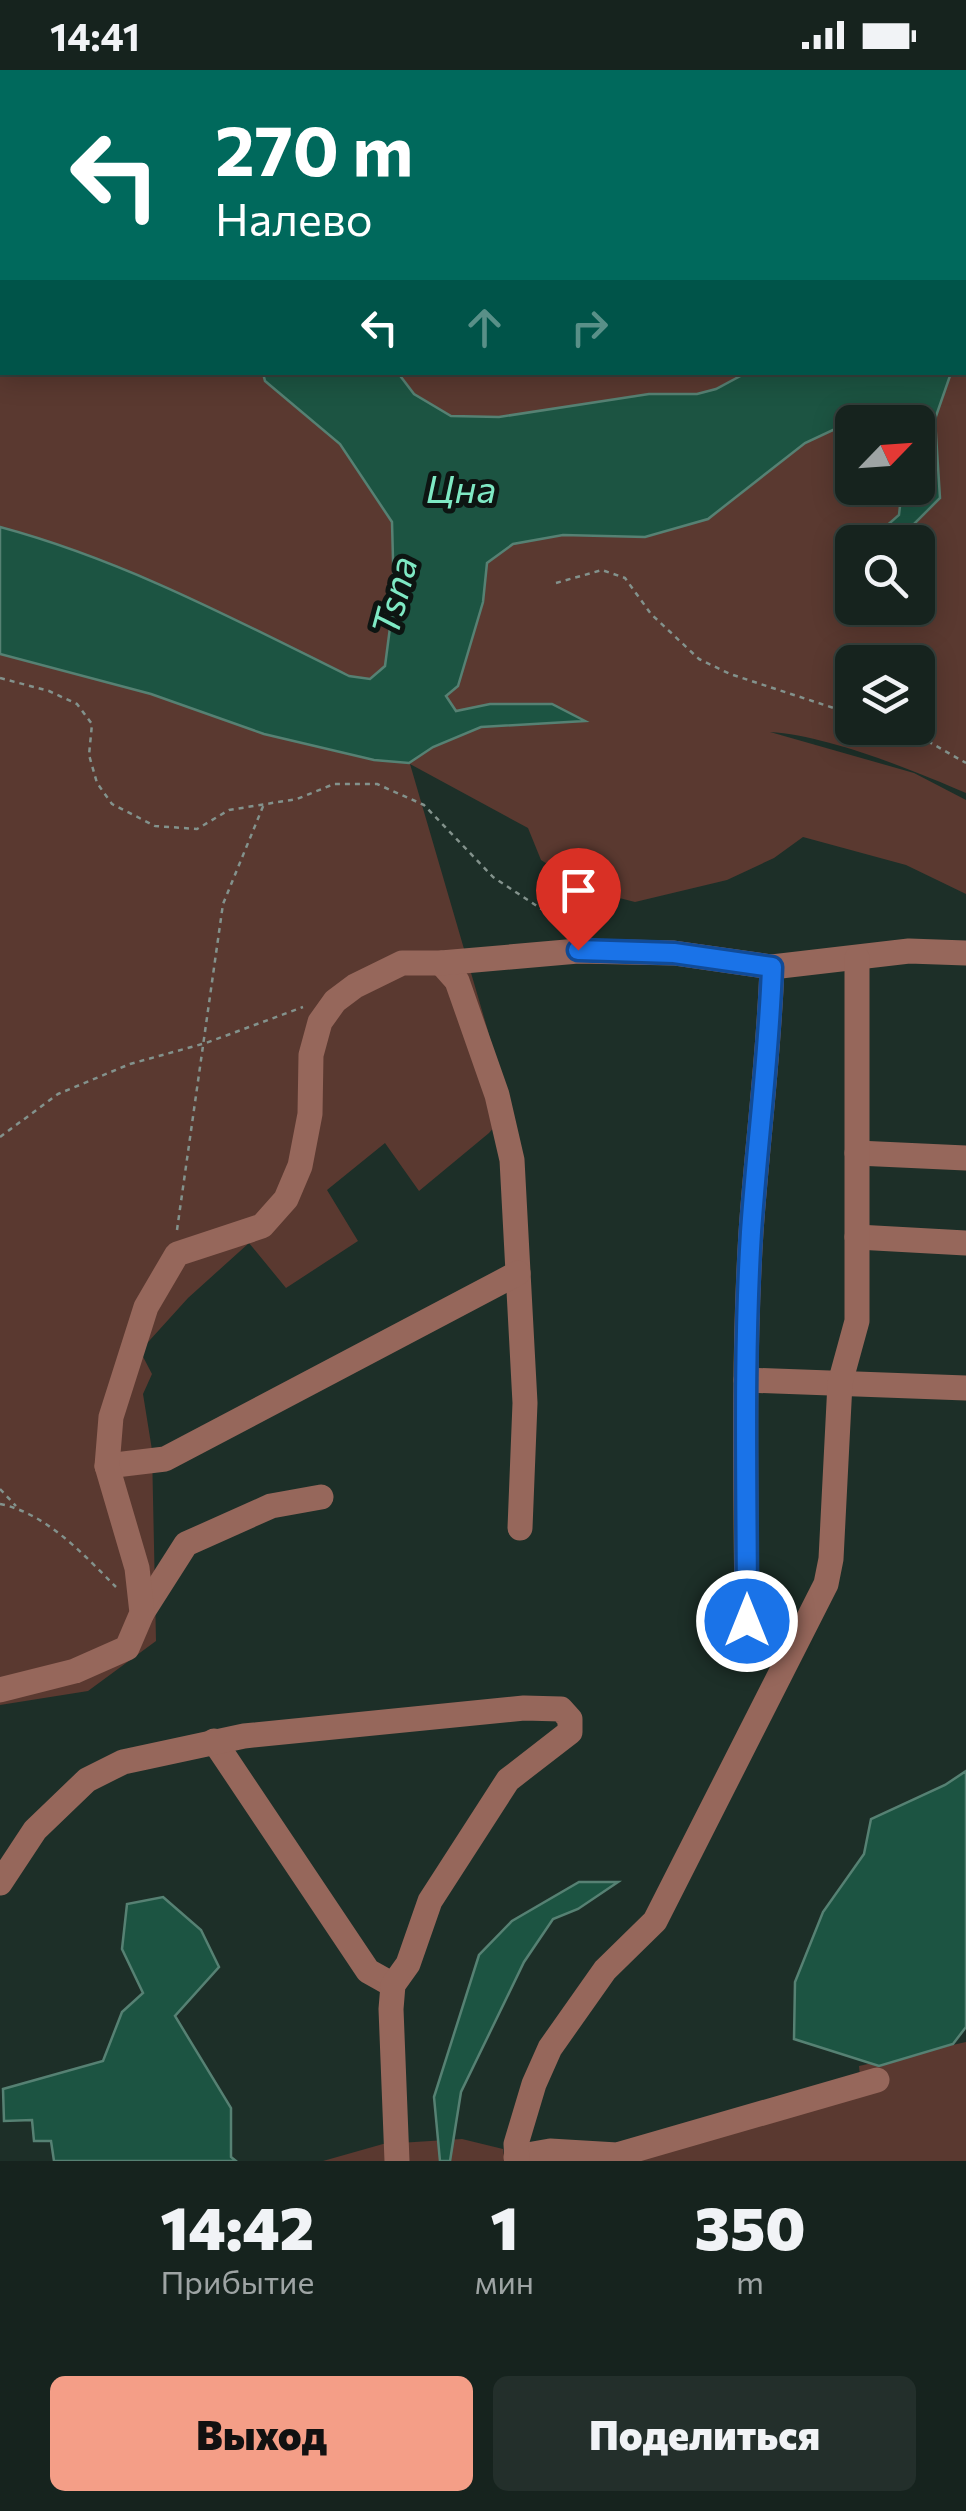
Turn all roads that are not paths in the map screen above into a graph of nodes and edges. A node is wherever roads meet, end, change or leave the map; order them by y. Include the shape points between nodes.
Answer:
1 (966, 953) edge
2 (857, 958) junction
3 (441, 963) junction
4 (772, 967) junction
5 (857, 1153) junction
6 (966, 1158) edge
7 (857, 1237) junction
8 (966, 1242) edge
9 (518, 1272) junction
10 (746, 1380) junction
11 (840, 1384) junction
12 (966, 1388) edge
13 (107, 1466) junction
14 (321, 1497) dead end
15 (520, 1528) dead end
16 (142, 1613) junction
17 (747, 1621) dead end
18 (0, 1690) edge
19 (214, 1741) junction
20 (0, 1884) edge
21 (393, 1985) junction
22 (877, 2080) dead end
23 (516, 2159) edge
24 (396, 2161) edge

1 - 2 lane via 909,950
2 - 4 lane
2 - 5 lane
3 - 4 lane via 578,950 674,953
3 - 9 lane via 457,980 497,1095 512,1160
3 - 13 lane via 402,962 355,986 320,1022 300,1166 286,1199 262,1226 176,1254 146,1308 111,1416
4 - 10 lane
5 - 6 lane
5 - 7 lane
7 - 8 lane
7 - 11 lane via 857,1321
9 - 13 lane via 165,1459
9 - 15 lane via 525,1403
10 - 11 lane
10 - 17 lane
11 - 12 lane
11 - 23 lane via 826,1584 655,1921 605,1970 550,2048
13 - 16 lane
14 - 16 lane via 270,1506 186,1544
16 - 18 lane via 128,1648 75,1672
19 - 20 lane via 123,1762 87,1780 35,1830
19 - 21 lane via 368,1972
19 - 21 lane via 524,1708 554,1706 566,1713 570,1732 508,1780 430,1901 408,1964
21 - 24 lane
22 - 23 lane via 617,2156 550,2152

